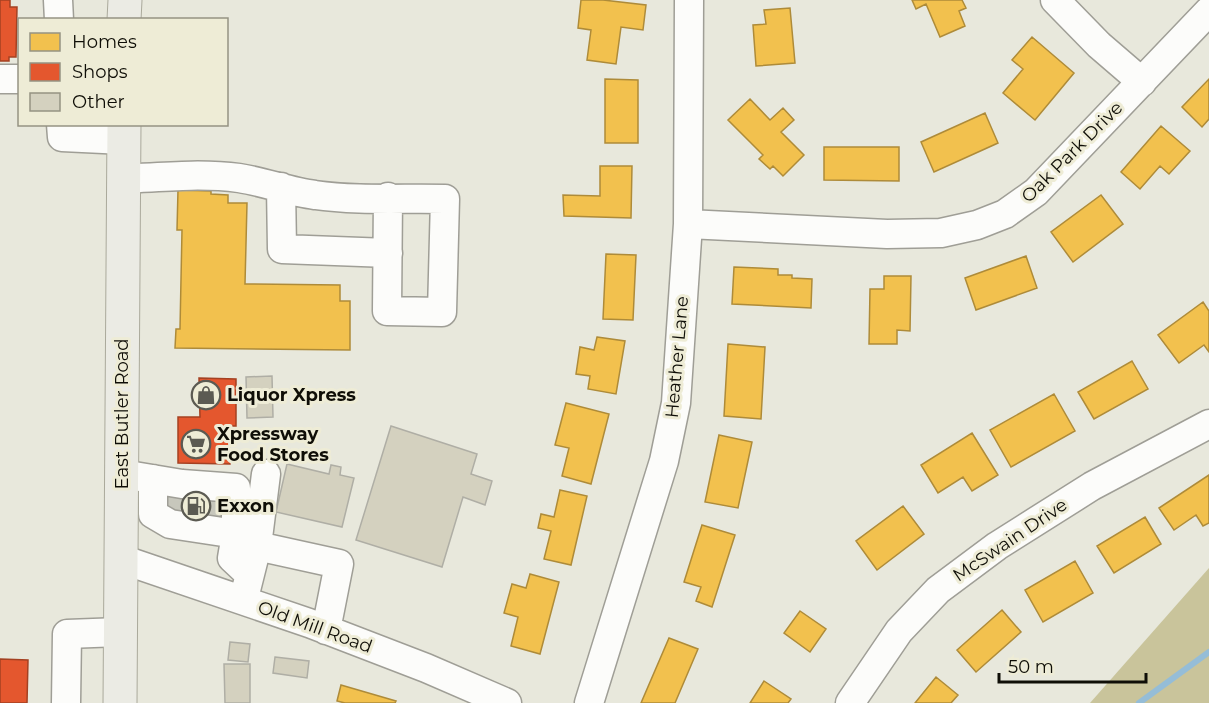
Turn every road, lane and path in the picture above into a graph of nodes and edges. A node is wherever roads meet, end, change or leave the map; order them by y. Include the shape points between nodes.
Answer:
1 (58, 0) edge
2 (124, 0) edge
3 (689, 0) edge
4 (1055, 0) edge
5 (1209, 11) edge
6 (59, 18) edge
7 (124, 18) edge
8 (0, 79) edge
9 (18, 79) edge
10 (1142, 82) junction
11 (62, 126) edge
12 (124, 132) edge
13 (123, 179) junction
14 (281, 187) junction
15 (388, 197) junction
16 (688, 224) junction
17 (388, 253) junction
18 (1209, 424) edge
19 (122, 474) junction
20 (266, 474) dead end
21 (153, 479) junction
22 (195, 506) junction
23 (247, 540) junction
24 (121, 559) junction
25 (246, 588) junction
26 (326, 630) junction
27 (120, 632) junction
28 (66, 703) edge
29 (120, 703) edge
30 (507, 703) edge
31 (589, 703) edge
32 (850, 703) edge

1 - 6 street
2 - 7 main road
3 - 16 street, Heather Lane
4 - 10 street
5 - 10 street, Oak Park Drive
8 - 9 street
10 - 16 street, Oak Park Drive via 1036,192 1005,214 977,225 941,233 887,234
11 - 12 street via 62,137
12 - 13 main road, East Butler Road
13 - 14 street via 236,178
13 - 19 main road, East Butler Road
14 - 15 street via 315,195
14 - 17 street via 282,249
15 - 17 street
15 - 17 street via 445,199 442,312 387,311
16 - 31 street, Heather Lane via 676,403 667,450
18 - 32 street, McSwain Drive via 1092,486 997,546 938,590 899,631
19 - 21 street
19 - 24 main road, East Butler Road
20 - 23 street
21 - 22 street
21 - 22 street via 153,514 170,524
22 - 23 street
22 - 23 street via 236,488
23 - 25 street via 232,558
23 - 26 street via 339,564
24 - 25 street, Old Mill Road
24 - 27 main road, East Butler Road
25 - 26 street, Old Mill Road
26 - 30 street, Old Mill Road
27 - 28 street via 68,634
27 - 29 main road, East Butler Road

